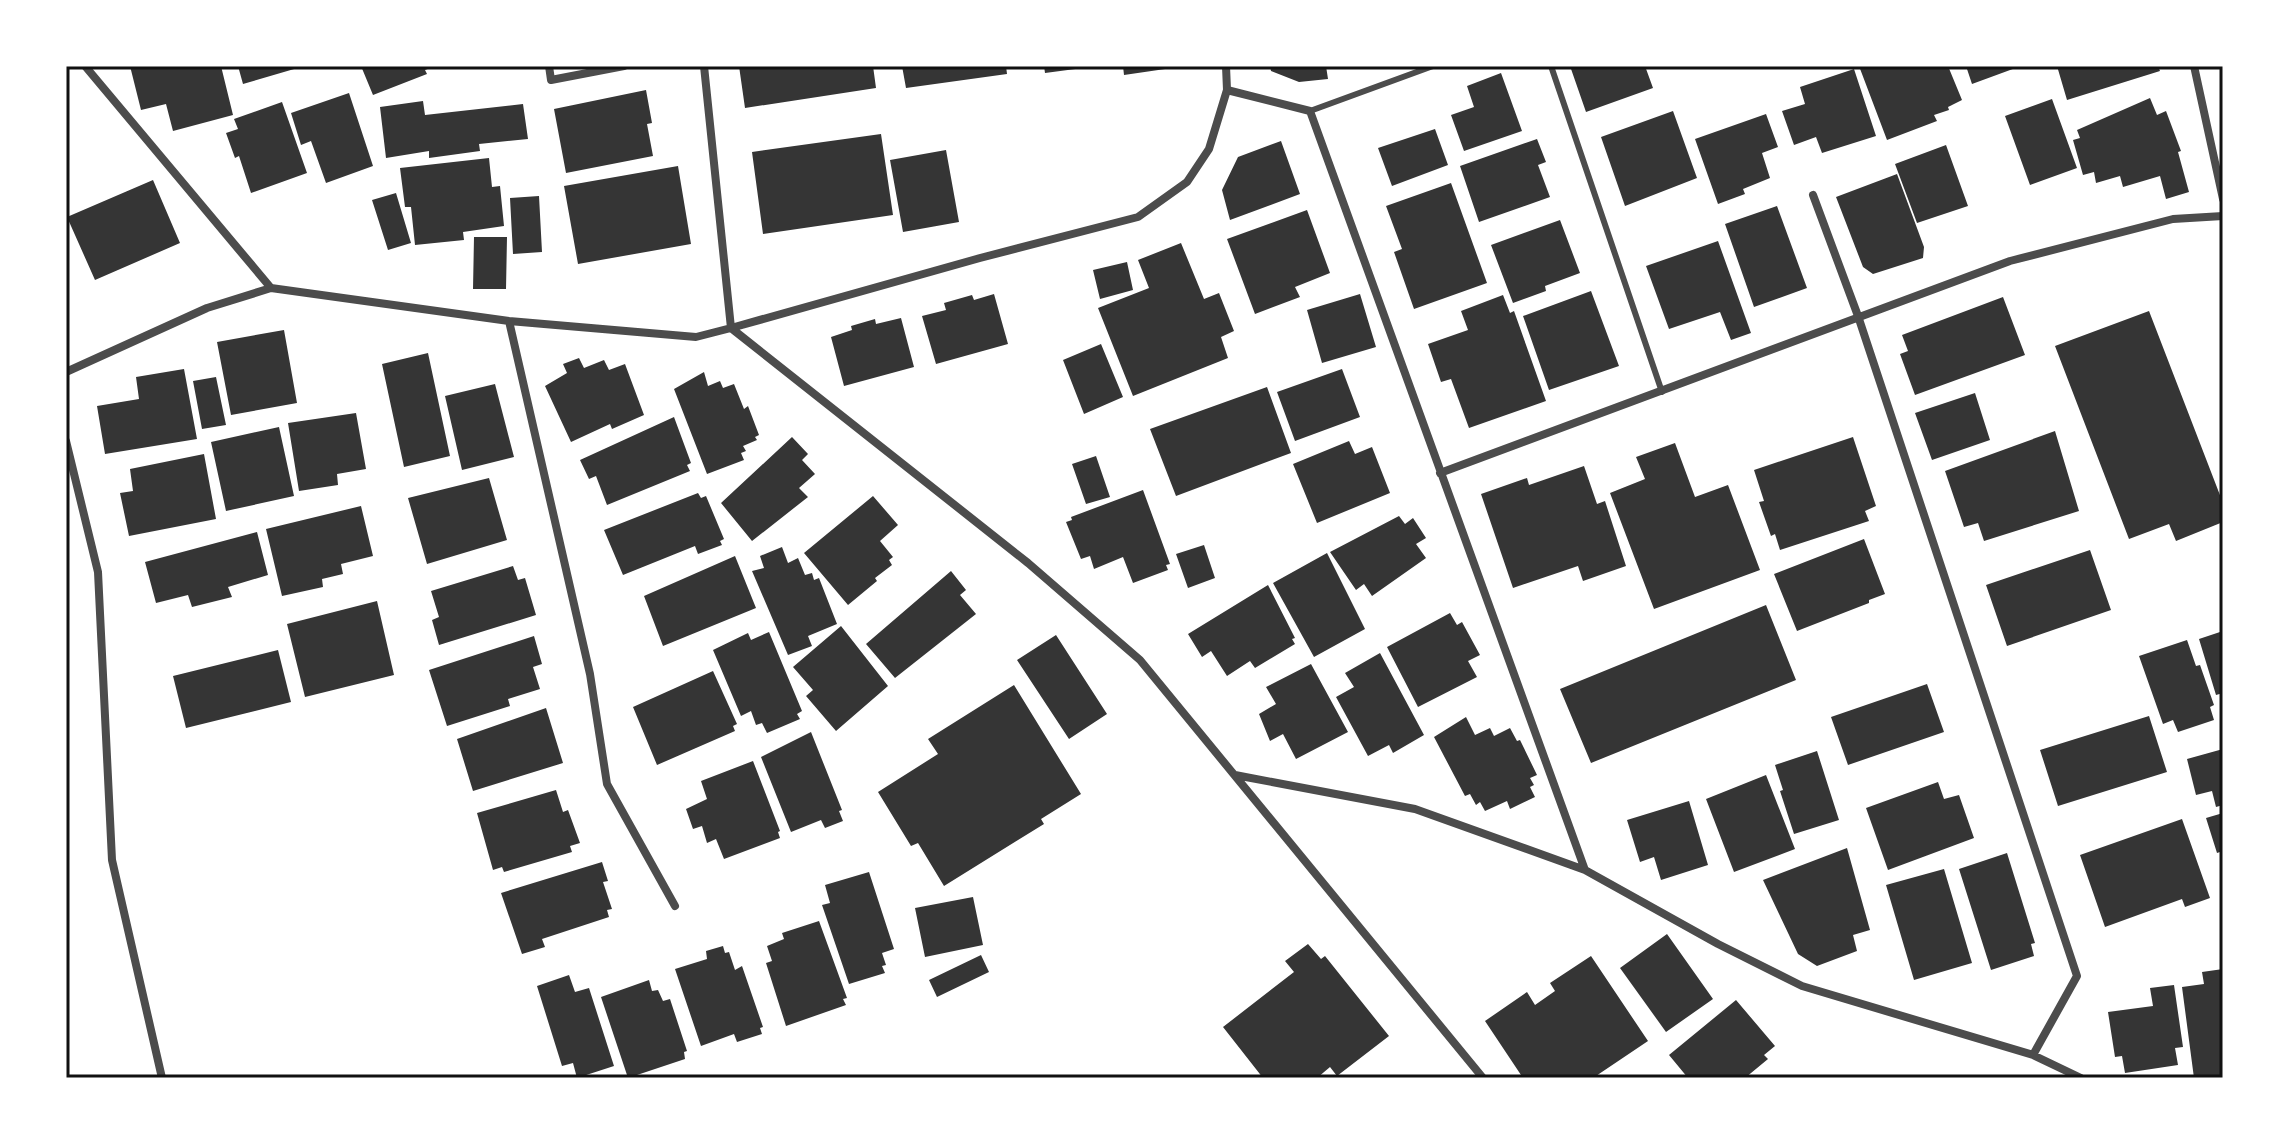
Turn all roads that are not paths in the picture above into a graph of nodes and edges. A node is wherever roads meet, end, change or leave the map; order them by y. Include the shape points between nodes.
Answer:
1 (85, 66) edge
2 (549, 66) edge
3 (624, 66) edge
4 (704, 66) edge
5 (1226, 66) edge
6 (1433, 66) edge
7 (1551, 66) edge
8 (2194, 66) edge
9 (1227, 90) junction
10 (1310, 111) junction
11 (1813, 195) dead end
12 (2223, 199) edge
13 (2223, 216) edge
14 (271, 288) junction
15 (1858, 316) junction
16 (509, 321) junction
17 (731, 328) junction
18 (66, 372) edge
19 (1662, 392) junction
20 (66, 441) edge
21 (1440, 473) junction
22 (1234, 775) junction
23 (1585, 870) junction
24 (675, 906) dead end
25 (2033, 1055) junction
26 (162, 1078) edge
27 (1483, 1078) edge
28 (2081, 1078) edge

1 - 14 street
2 - 3 street via 551,80
4 - 17 street
5 - 9 street
6 - 10 lane
7 - 19 lane
8 - 12 street
9 - 10 street
9 - 17 street via 1209,149 1187,182 1138,217
10 - 21 street
11 - 15 street
13 - 15 street via 2173,219 2010,261
14 - 16 street
14 - 18 street via 207,308
15 - 19 street
15 - 25 street via 2077,976
16 - 17 street via 696,337
16 - 24 street via 590,674 607,784
17 - 22 street via 1028,563 1140,660
19 - 21 street
20 - 26 street via 98,572 112,860
21 - 23 street
22 - 23 street via 1415,809
22 - 27 street
23 - 25 street via 1802,986
25 - 28 street

